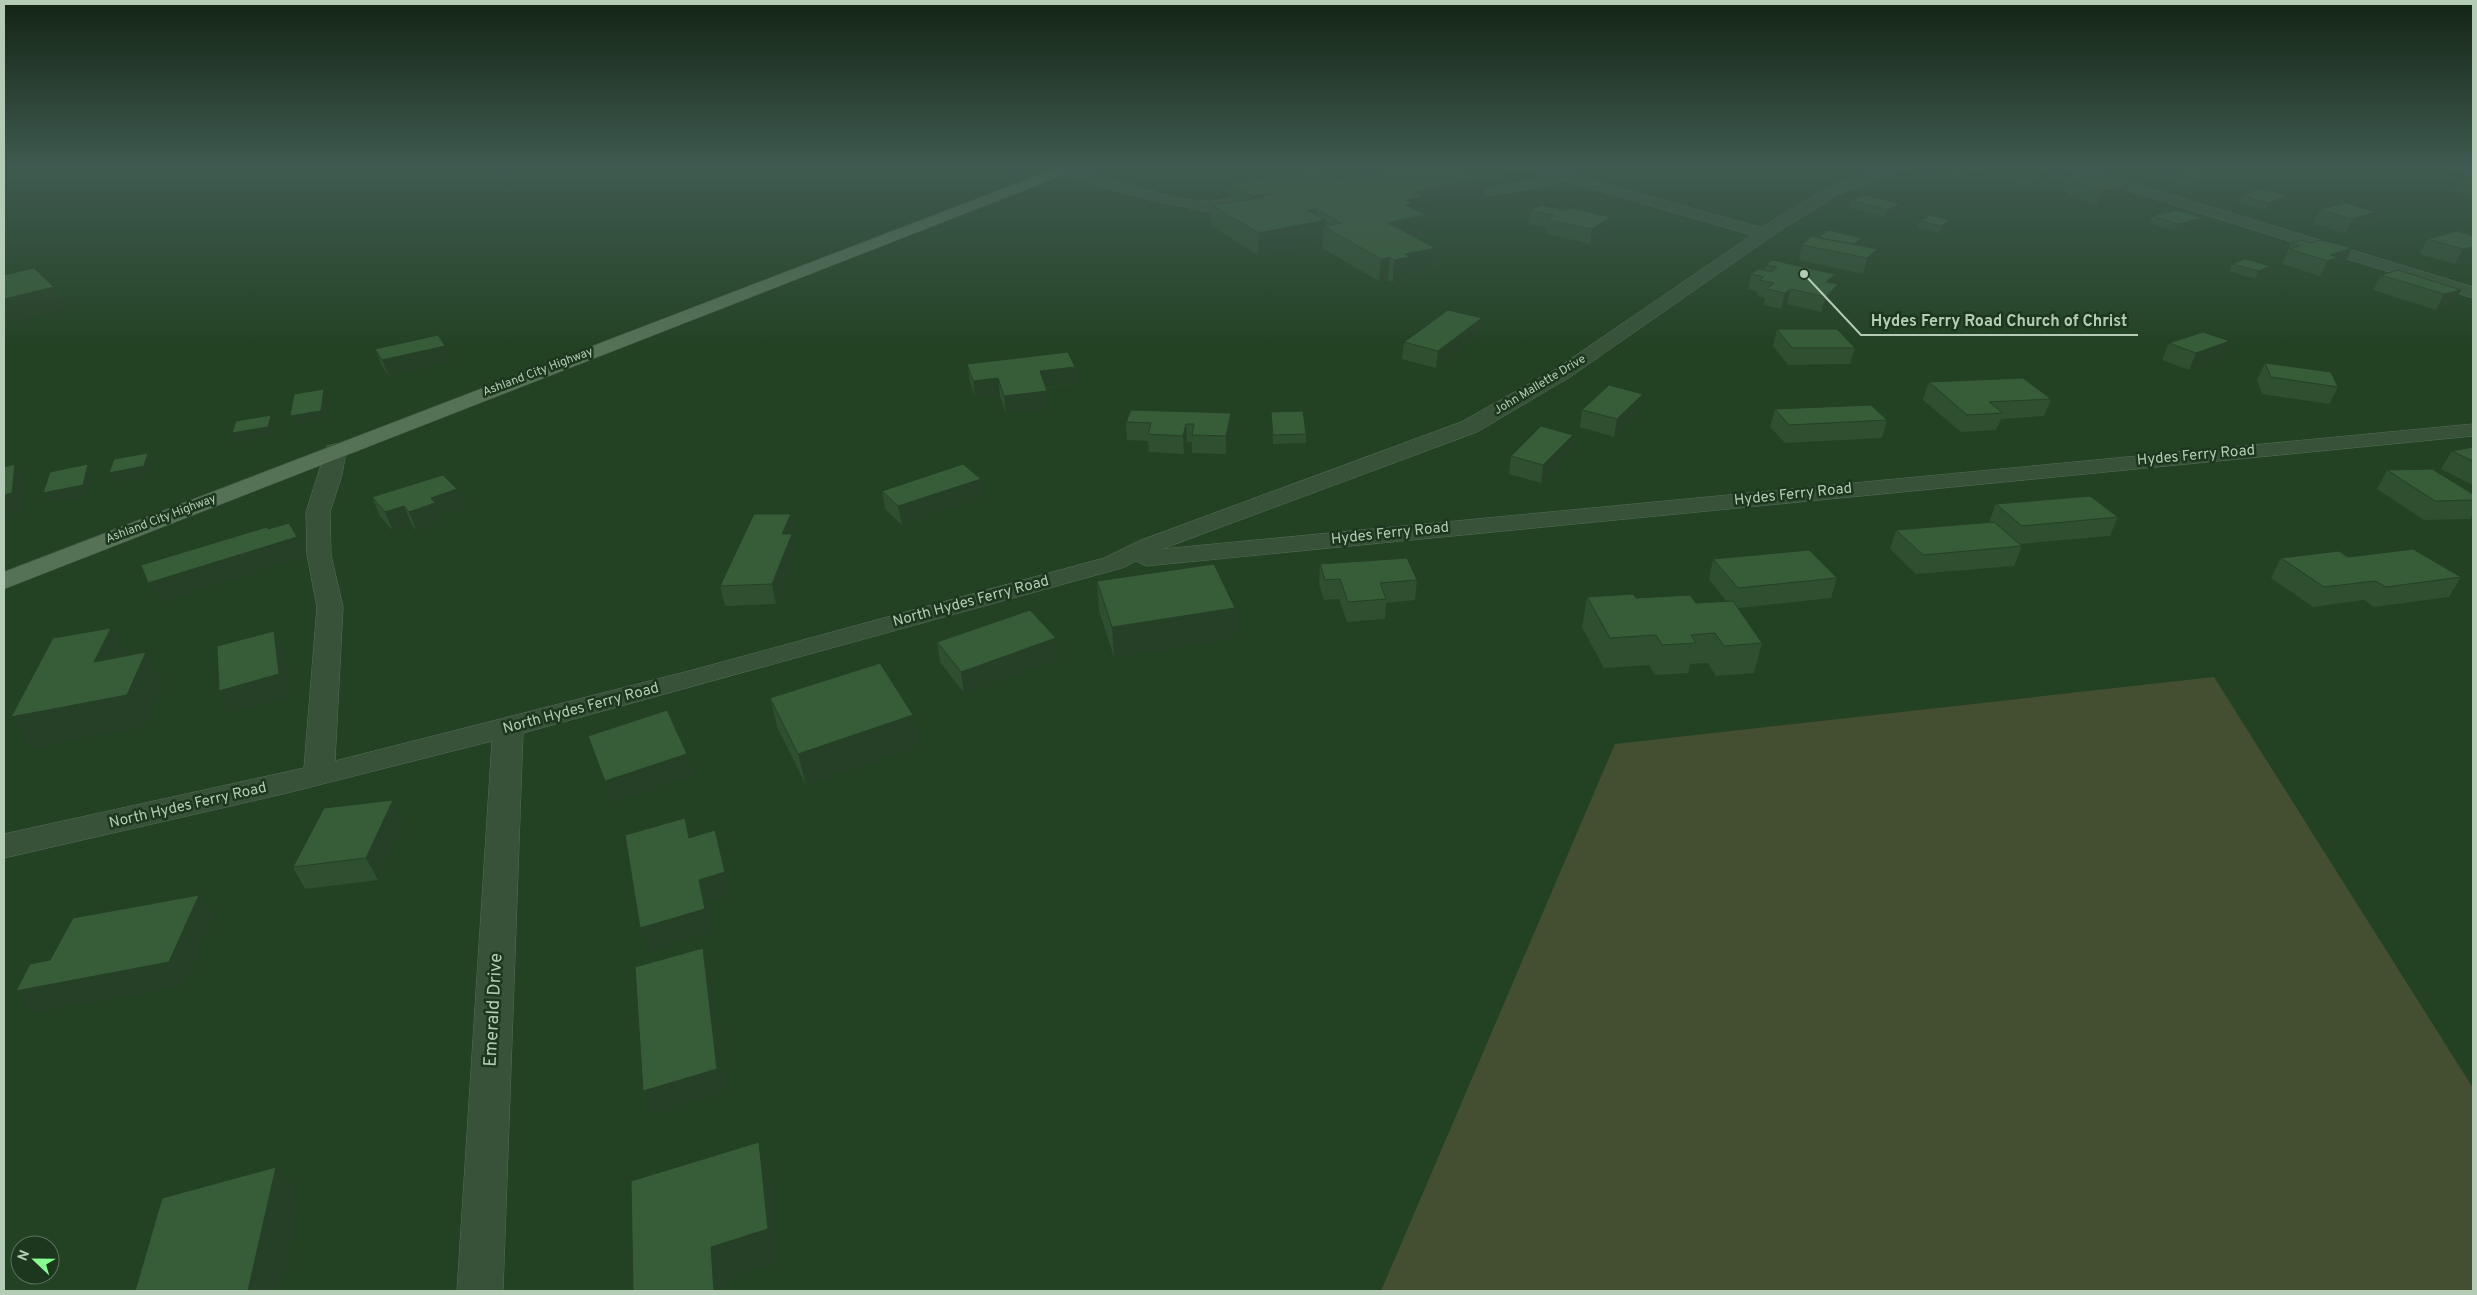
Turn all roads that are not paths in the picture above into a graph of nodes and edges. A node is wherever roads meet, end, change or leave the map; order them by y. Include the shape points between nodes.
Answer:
1 (907, 226) edge
2 (1739, 226) edge
3 (1777, 226) edge
4 (2260, 226) edge
5 (1765, 234) junction
6 (2473, 292) edge
7 (2473, 430) edge
8 (335, 452) junction
9 (1156, 550) junction
10 (4, 581) edge
11 (508, 729) junction
12 (319, 775) junction
13 (4, 846) edge
14 (480, 1291) edge

1 - 8 main road, Ashland City Highway
2 - 5 street
3 - 5 street, John Mallette Drive
4 - 6 street
5 - 9 street, John Mallette Drive via 1563,373 1469,427
7 - 9 street, Hydes Ferry Road
8 - 10 main road, Ashland City Highway
8 - 12 street via 318,512 319,555 330,607
9 - 11 street, North Hydes Ferry Road
11 - 12 street, North Hydes Ferry Road
11 - 14 street, Emerald Drive
12 - 13 street, North Hydes Ferry Road via 150,816

